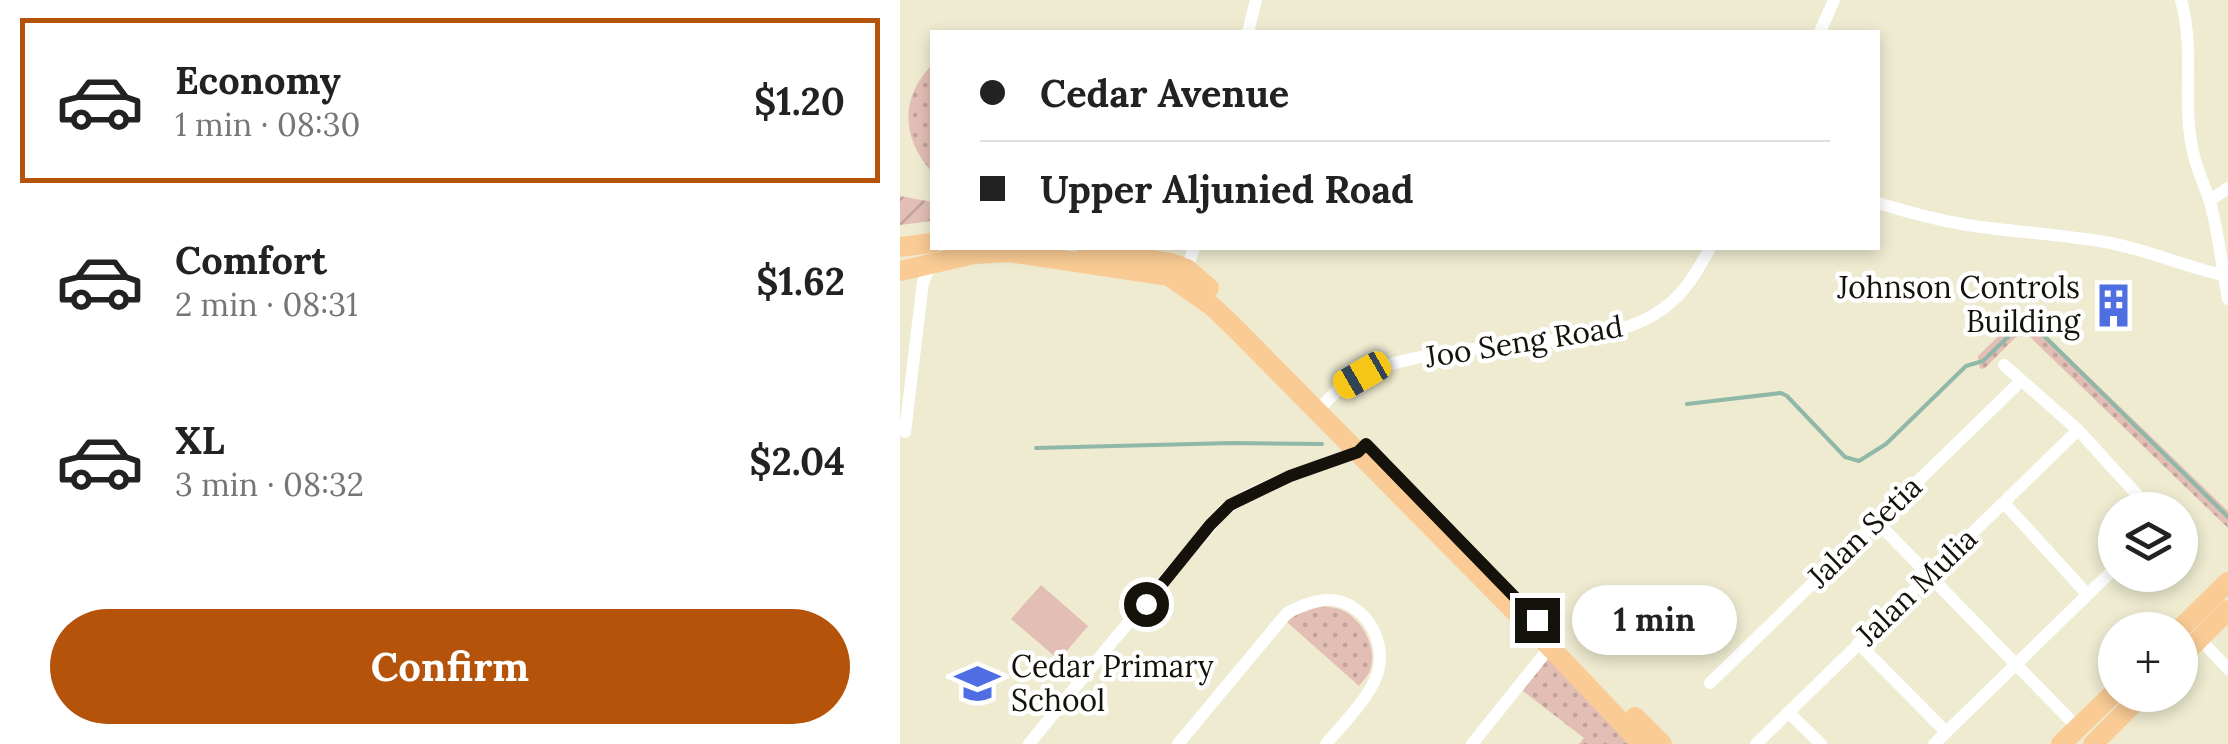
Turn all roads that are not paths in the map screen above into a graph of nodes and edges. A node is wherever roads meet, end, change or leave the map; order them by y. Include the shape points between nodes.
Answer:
1 (1256, 0) edge
2 (1834, 0) edge
3 (2182, 0) edge
4 (1248, 30) edge
5 (1821, 30) edge
6 (2228, 188) edge
7 (2210, 200) junction
8 (1880, 203) edge
9 (900, 247) edge
10 (1098, 250) edge
11 (1193, 250) edge
12 (1709, 250) edge
13 (919, 266) edge
14 (2223, 275) junction
15 (1184, 276) junction
16 (2228, 299) edge
17 (2004, 364) dead end
18 (2021, 382) junction
19 (1321, 407) junction
20 (2078, 430) junction
21 (905, 432) dead end
22 (1362, 448) junction
23 (2135, 492) edge
24 (2004, 503) junction
25 (1876, 521) junction
26 (1930, 576) junction
27 (2228, 582) edge
28 (2098, 584) edge
29 (2087, 594) junction
30 (2228, 610) edge
31 (2198, 619) edge
32 (2198, 626) edge
33 (2198, 640) edge
34 (1553, 644) junction
35 (1858, 644) junction
36 (2016, 662) junction
37 (2228, 668) edge
38 (1710, 683) dead end
39 (2098, 709) edge
40 (1788, 712) junction
41 (2125, 712) edge
42 (2078, 728) junction
43 (1946, 732) junction
44 (1029, 744) edge
45 (1178, 744) edge
46 (1326, 744) edge
47 (1472, 744) edge
48 (1642, 744) edge
49 (1662, 744) edge
50 (1756, 744) edge
51 (1821, 744) edge
52 (1934, 744) edge
53 (2062, 744) edge
54 (2092, 744) edge

1 - 4 street
2 - 5 street
3 - 7 street via 2192,148
6 - 7 street
7 - 14 street
8 - 14 street via 1966,224 2119,245
9 - 13 main road
10 - 15 main road via 1136,256
11 - 15 street
12 - 19 street, Joo Seng Road via 1691,282 1634,325 1380,368 1343,386
13 - 15 main road via 1009,252
13 - 21 street
14 - 16 street
15 - 19 main road via 1228,305
17 - 18 street
18 - 20 street
18 - 25 street, Jalan Setia
19 - 22 main road
20 - 23 street
20 - 24 street, Jalan Mulia
22 - 34 main road
22 - 44 street via 1224,510
24 - 26 street, Jalan Mulia
24 - 29 street
25 - 26 street
25 - 38 street, Jalan Setia
26 - 35 street, Jalan Mulia
26 - 36 street
27 - 31 main road
28 - 29 street
29 - 36 street
30 - 32 main road
33 - 37 street
34 - 47 street
34 - 48 main road
34 - 49 main road
35 - 40 street, Jalan Mulia
35 - 43 street
36 - 42 street
36 - 43 street
39 - 42 main road
40 - 50 street, Jalan Mulia
40 - 51 street
41 - 54 main road
42 - 53 main road
43 - 52 street
45 - 46 street via 1287,613 1324,600 1349,605 1367,619 1380,657 1371,688

